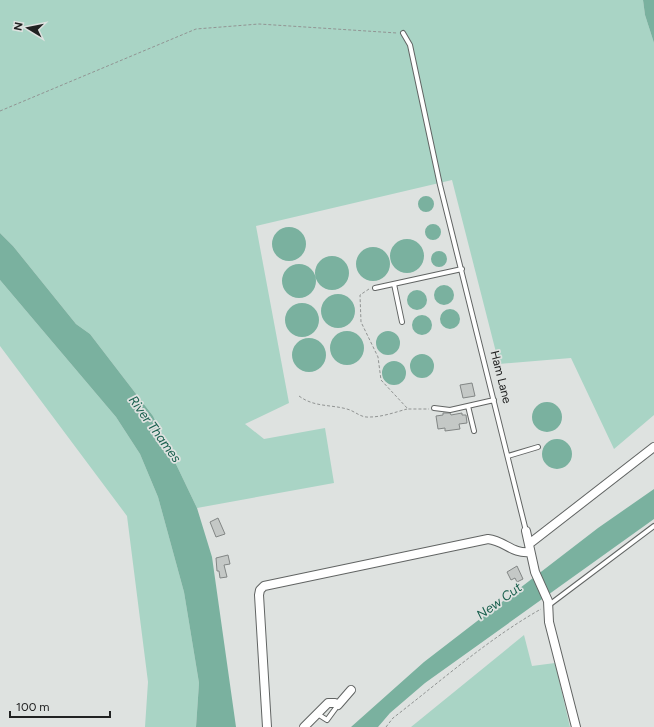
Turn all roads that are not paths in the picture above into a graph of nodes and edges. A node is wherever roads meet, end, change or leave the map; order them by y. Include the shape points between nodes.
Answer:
1 (403, 33) road end
2 (462, 269) junction
3 (394, 284) junction
4 (375, 288) road end
5 (402, 322) dead end
6 (494, 400) junction
7 (468, 406) junction
8 (434, 408) road end
9 (474, 431) dead end
10 (538, 447) dead end
11 (654, 447) edge
12 (508, 456) junction
13 (654, 526) edge
14 (526, 531) joint
15 (529, 548) junction
16 (548, 603) junction
17 (351, 690) dead end
18 (338, 705) junction
19 (316, 713) junction
20 (267, 727) edge
21 (304, 727) edge
22 (576, 727) edge

1 - 2 lane, Ham Lane via 410,45 440,185
2 - 3 lane
2 - 6 lane, Ham Lane
3 - 4 lane
3 - 5 lane
6 - 7 lane
6 - 12 lane, Ham Lane
7 - 8 lane via 450,410
7 - 9 lane
10 - 12 lane
11 - 15 street
12 - 14 lane, Ham Lane
13 - 16 lane
14 - 15 street, Ham Lane
15 - 16 street, Ham Lane via 535,572
15 - 20 street via 518,553 501,542 488,539 264,586 259,595
16 - 22 street, Ham Lane via 549,622
17 - 18 street
18 - 19 street via 328,703
18 - 19 lane via 327,720
19 - 21 street

